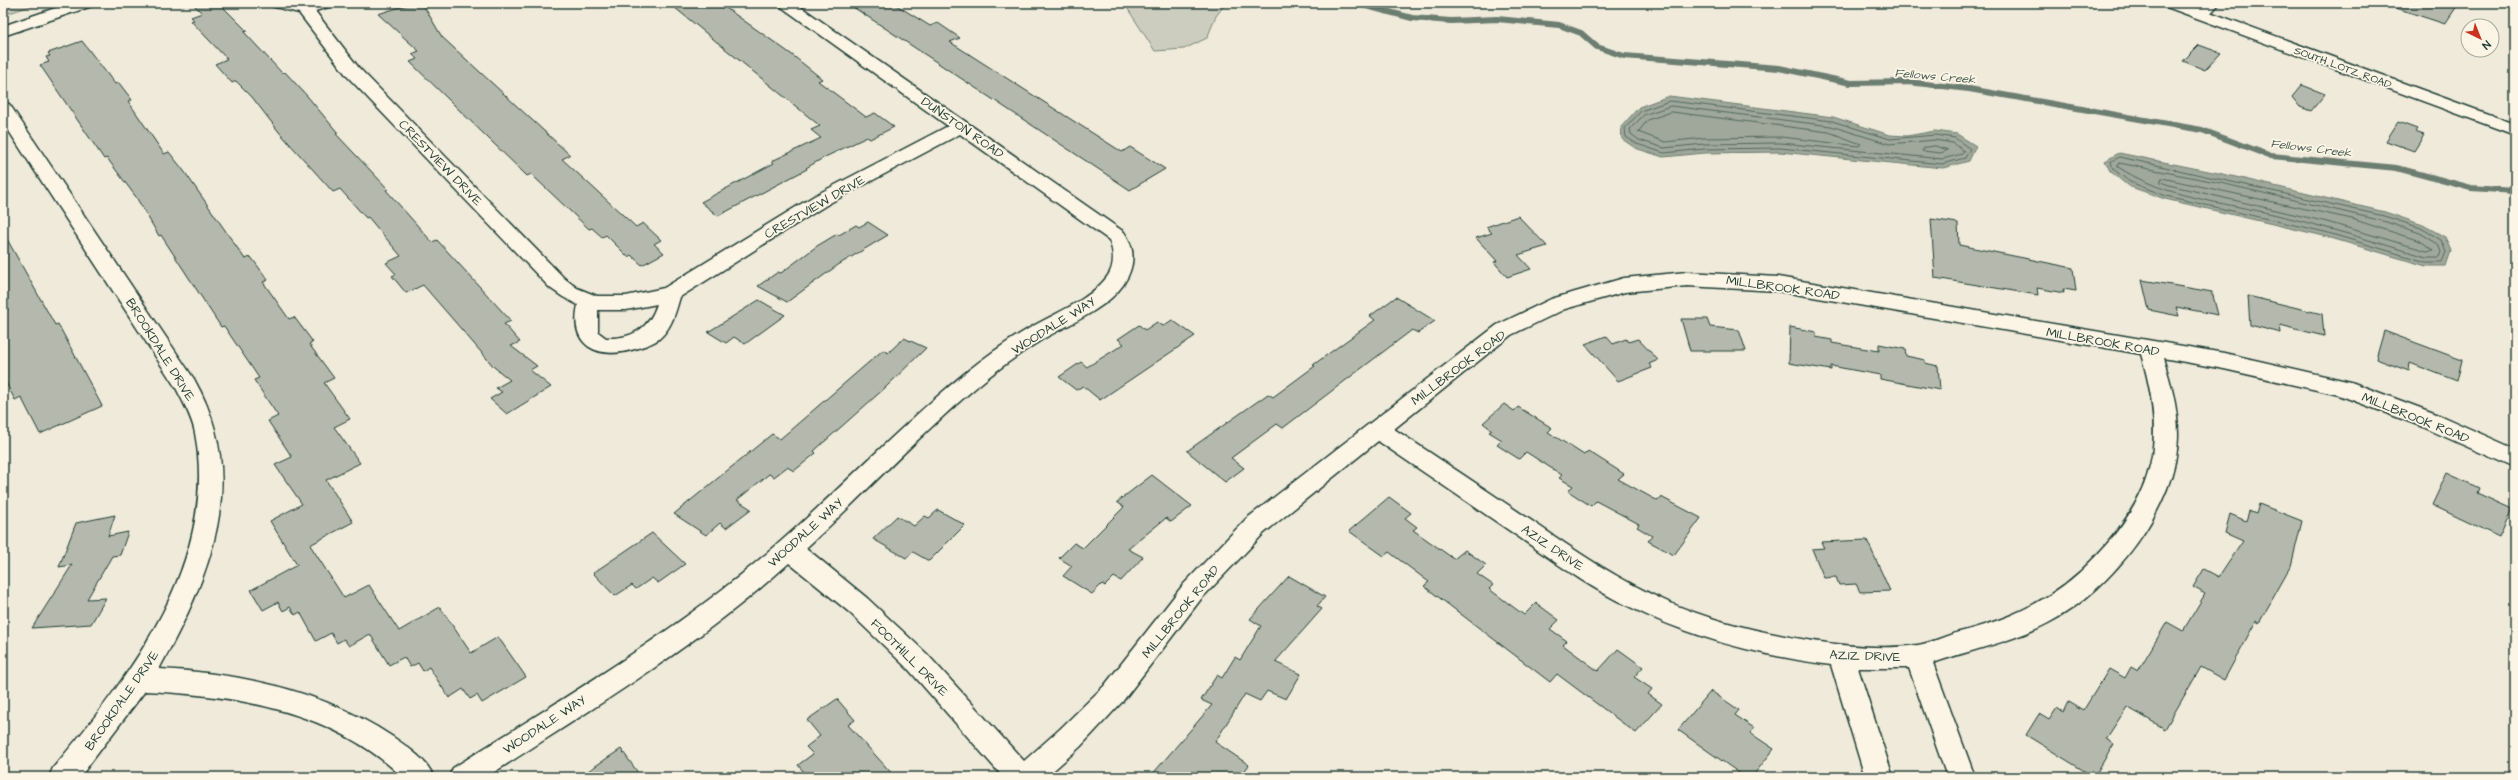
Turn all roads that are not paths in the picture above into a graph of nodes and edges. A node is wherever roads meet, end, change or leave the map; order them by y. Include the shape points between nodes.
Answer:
1 (86, 3) edge
2 (277, 3) edge
3 (326, 3) edge
4 (784, 3) edge
5 (2170, 3) edge
6 (307, 6) edge
7 (2207, 9) edge
8 (3, 31) edge
9 (3, 108) edge
10 (962, 126) junction
11 (2515, 130) edge
12 (1124, 262) joint
13 (671, 293) junction
14 (589, 302) junction
15 (2150, 350) junction
16 (1378, 429) junction
17 (2515, 459) edge
18 (788, 548) junction
19 (1841, 656) junction
20 (1918, 656) junction
21 (139, 679) junction
22 (63, 777) edge
23 (420, 777) edge
24 (463, 777) edge
25 (1021, 777) edge
26 (1026, 777) edge
27 (1879, 777) edge
28 (1961, 777) edge

1 - 8 street
2 - 6 street
3 - 6 street
4 - 10 street, DUNSTON ROAD
5 - 7 street, SOUTH LOTZ ROAD
6 - 14 street, CRESTVIEW DRIVE via 353,72 557,283 573,295
7 - 11 street, SOUTH LOTZ ROAD
9 - 21 street, BROOKDALE DRIVE via 186,385 200,411 206,433 211,465 210,491 205,529 197,559 180,603
10 - 12 street, DUNSTON ROAD via 1117,236 1122,244
10 - 13 street, CRESTVIEW DRIVE via 821,200
12 - 18 street, WOODALE WAY via 1107,290 1024,341 973,378
13 - 14 street, CRESTVIEW DRIVE via 628,304
13 - 14 street via 656,330 636,341 619,346 601,345 590,339 586,328
15 - 16 street, MILLBROOK ROAD via 1778,284 1718,279 1660,280 1590,293 1526,318 1484,344
15 - 17 street, MILLBROOK ROAD via 2254,367 2343,388 2424,418
15 - 20 street, AZIZ DRIVE via 2163,395 2166,441 2156,487 2147,509 2134,530 2090,582 2047,613 1991,636
16 - 19 street, AZIZ DRIVE via 1574,562 1636,599 1685,620 1733,636
16 - 26 street, MILLBROOK ROAD via 1236,543 1192,592 1113,694 1070,738
18 - 24 street, WOODALE WAY via 746,585 648,658
18 - 25 street, FOOTHILL DRIVE via 858,606 918,662
19 - 20 street, AZIZ DRIVE
19 - 27 street
20 - 28 street
21 - 22 street, BROOKDALE DRIVE via 95,740
21 - 23 street via 227,686 276,696 310,707 348,724 379,742 408,763

